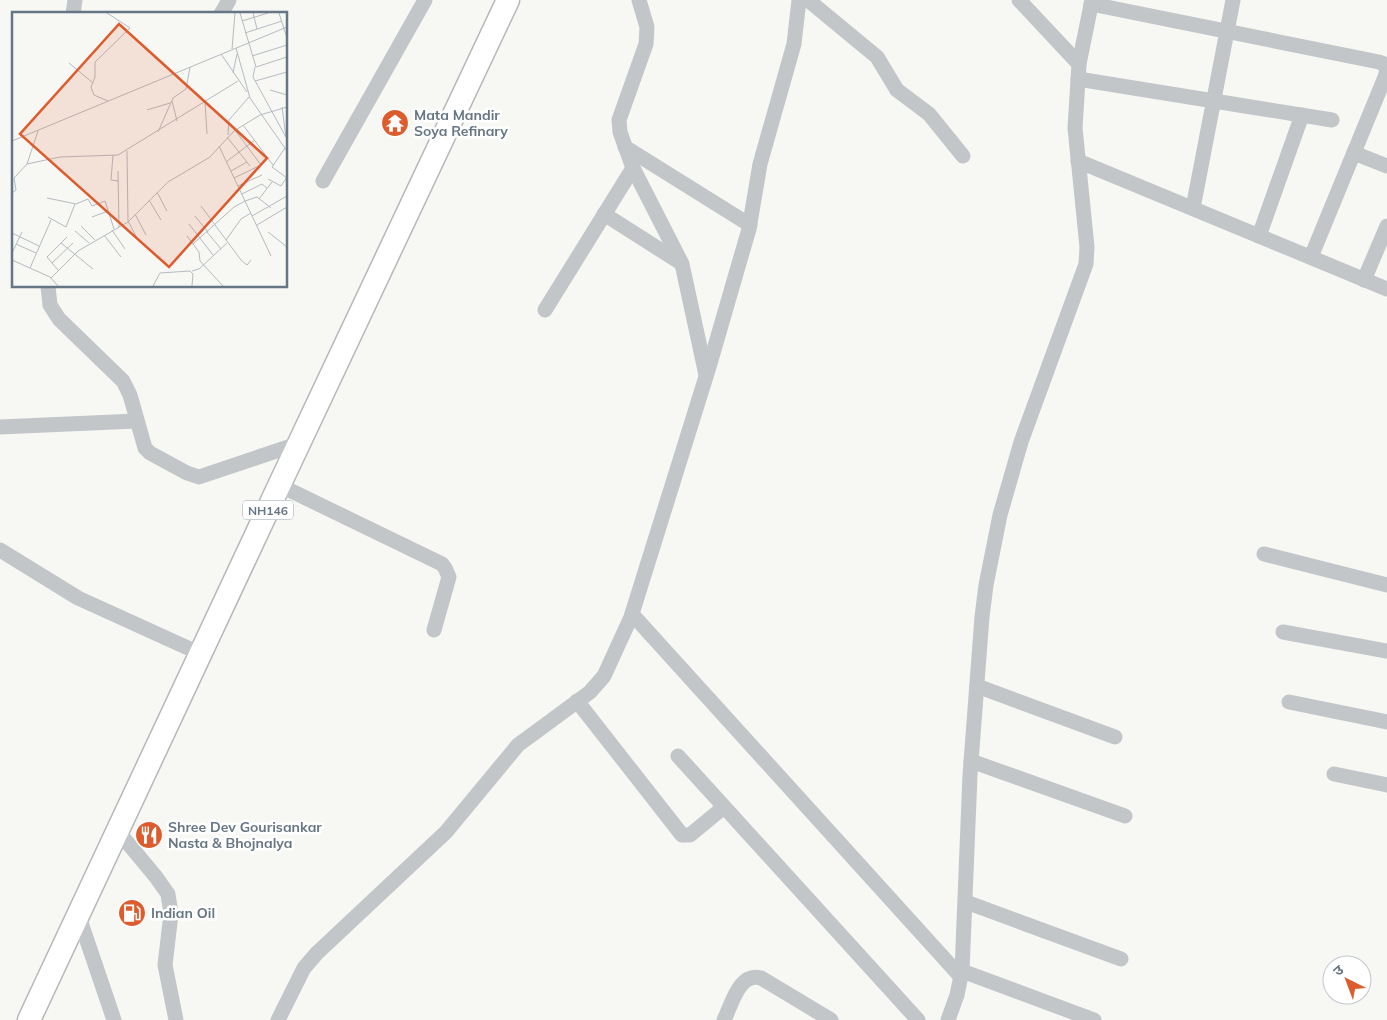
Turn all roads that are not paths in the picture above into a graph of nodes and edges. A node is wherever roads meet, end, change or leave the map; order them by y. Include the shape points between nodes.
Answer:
1 (229, 0) edge
2 (425, 0) edge
3 (508, 0) edge
4 (638, 0) edge
5 (800, 0) edge
6 (808, 0) edge
7 (1020, 0) edge
8 (1233, 0) edge
9 (1091, 2) edge
10 (222, 12) edge
11 (1227, 31) junction
12 (1079, 72) junction
13 (1213, 102) junction
14 (1302, 116) junction
15 (1332, 120) dead end
16 (625, 147) junction
17 (1354, 153) junction
18 (963, 156) dead end
19 (1078, 161) junction
20 (1387, 166) edge
21 (633, 168) junction
22 (323, 181) dead end
23 (1193, 208) junction
24 (604, 214) junction
25 (750, 225) junction
26 (1387, 226) edge
27 (1259, 236) junction
28 (1311, 257) junction
29 (682, 264) junction
30 (1364, 280) junction
31 (48, 288) edge
32 (1387, 289) edge
33 (545, 310) dead end
34 (706, 377) junction
35 (136, 420) junction
36 (0, 428) edge
37 (300, 443) junction
38 (279, 486) junction
39 (0, 550) edge
40 (1264, 554) dead end
41 (1387, 585) edge
42 (632, 614) junction
43 (434, 630) dead end
44 (1283, 632) dead end
45 (1387, 651) edge
46 (199, 653) junction
47 (977, 686) junction
48 (577, 701) junction
49 (1289, 702) dead end
50 (1387, 722) edge
51 (1115, 737) dead end
52 (678, 756) dead end
53 (971, 761) junction
54 (1334, 774) dead end
55 (1387, 785) edge
56 (724, 807) junction
57 (1125, 816) dead end
58 (117, 830) junction
59 (966, 902) junction
60 (78, 914) junction
61 (1121, 959) dead end
62 (961, 974) junction
63 (808, 1014) edge
64 (29, 1020) edge
65 (114, 1020) edge
66 (176, 1020) edge
67 (278, 1020) edge
68 (724, 1020) edge
69 (831, 1020) edge
70 (918, 1020) edge
71 (948, 1020) edge
72 (1094, 1020) edge

1 - 10 street
2 - 22 street
3 - 37 highway, NH146
4 - 16 street via 647,35 618,124
5 - 25 street via 794,44 760,164
6 - 18 street via 877,56 897,90 929,114
7 - 12 street
8 - 11 street
9 - 11 street
9 - 12 street
11 - 13 street
11 - 17 street via 1384,64 1386,73
12 - 13 street
12 - 19 street via 1075,128
13 - 14 street
13 - 23 street
14 - 15 street
14 - 27 street
16 - 21 street
16 - 25 street
17 - 20 street
17 - 28 street
19 - 23 street
19 - 47 street via 1086,264 1021,442 1000,515 986,585
21 - 24 street
21 - 29 street
23 - 27 street
24 - 29 street
24 - 33 street
25 - 34 street
26 - 30 street
27 - 28 street
28 - 30 street
29 - 34 street
30 - 32 street
31 - 35 street via 50,305 59,319 123,381
34 - 42 street
35 - 36 street
35 - 37 street via 147,450 195,476
37 - 38 highway, NH146
38 - 43 street via 442,564 448,572 449,582
38 - 46 highway, NH146
39 - 46 street via 78,598
40 - 41 street
42 - 48 street via 604,676
42 - 62 street
44 - 45 street
46 - 58 highway, NH146
47 - 51 street
47 - 53 street
48 - 56 street via 682,835 690,835
48 - 67 street via 514,749 446,832 317,953 304,968
49 - 50 street
52 - 56 street
53 - 57 street
53 - 59 street
54 - 55 street
56 - 70 street
58 - 60 highway, NH146
58 - 66 street via 168,894 171,914 165,965
59 - 61 street
59 - 62 street
60 - 64 highway, NH146
60 - 65 street
62 - 71 street
62 - 72 street
63 - 68 street via 761,978 752,976 741,985
63 - 69 street

